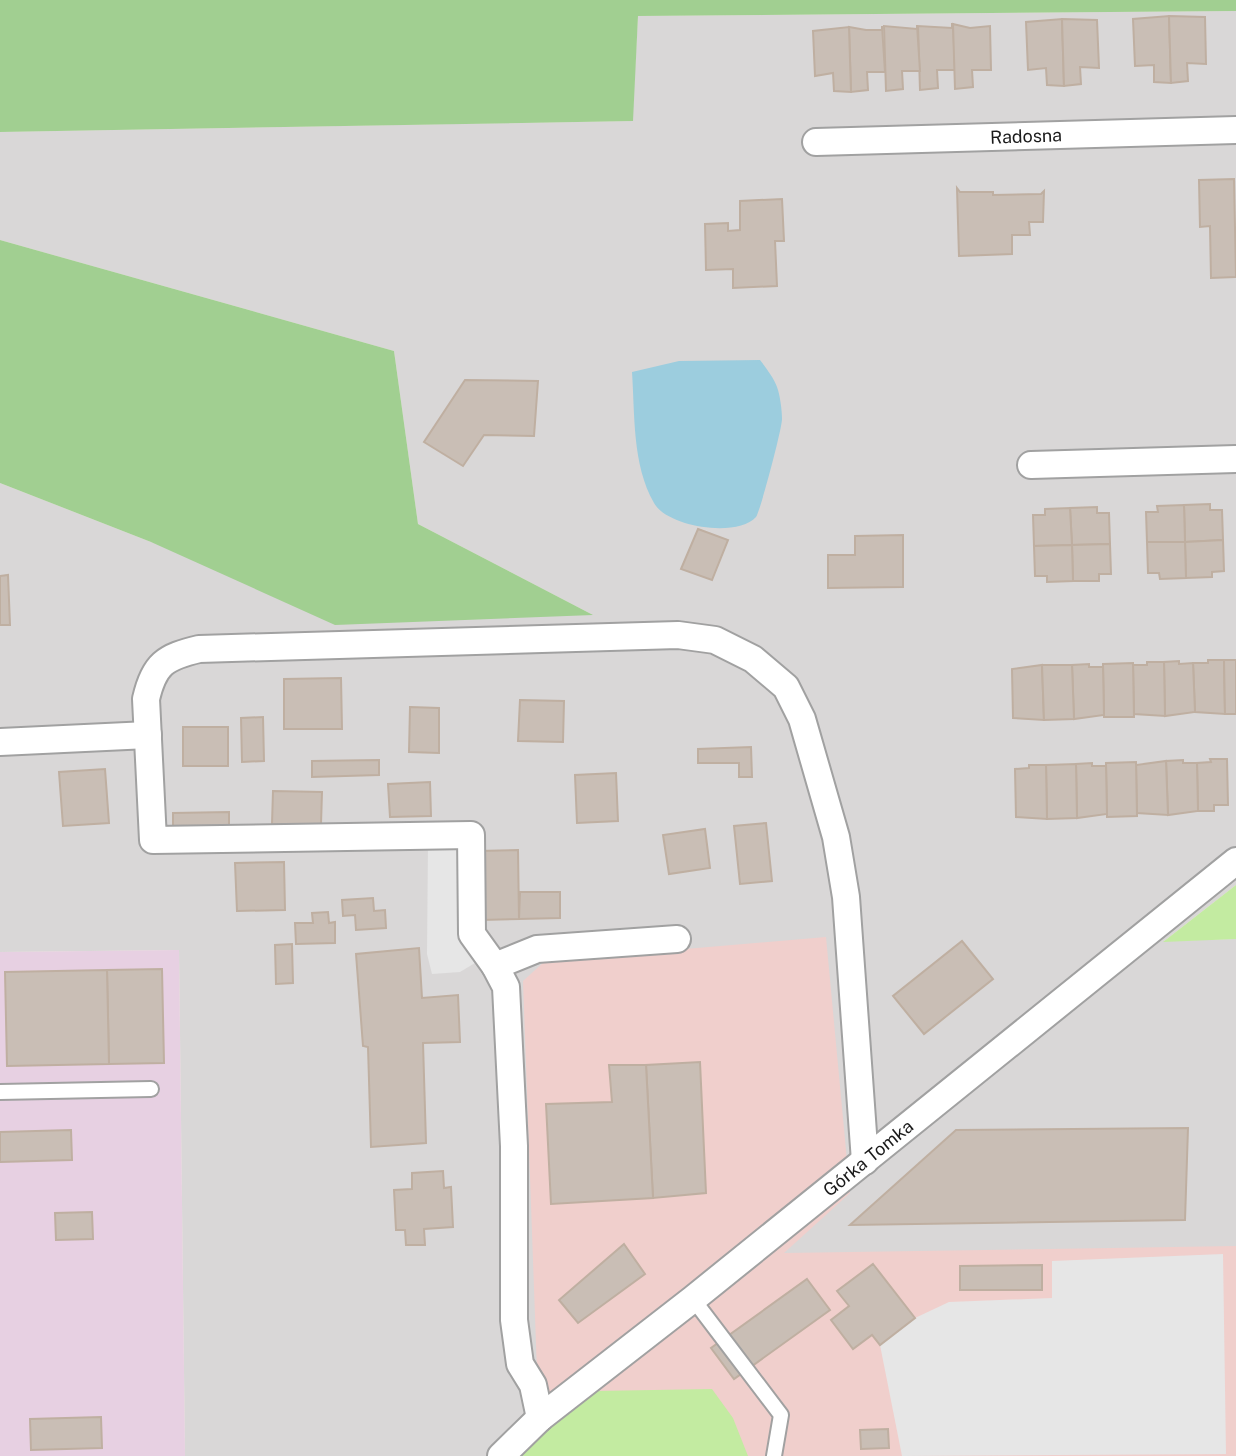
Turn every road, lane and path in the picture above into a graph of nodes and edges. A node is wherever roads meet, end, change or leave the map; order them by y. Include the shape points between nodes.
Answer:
1 (1236, 130) edge
2 (816, 142) dead end
3 (1236, 459) edge
4 (1031, 465) dead end
5 (148, 735) junction
6 (0, 742) edge
7 (1236, 861) edge
8 (677, 939) dead end
9 (495, 965) junction
10 (151, 1089) dead end
11 (0, 1092) edge
12 (865, 1161) junction
13 (693, 1299) junction
14 (540, 1418) junction
15 (501, 1456) edge
16 (774, 1456) edge

1 - 2 street, Radosna
3 - 4 street
5 - 6 street
5 - 9 street via 153,840 471,835 472,934
5 - 12 street via 146,699 151,677 176,655 199,649 678,635 715,640 752,659 786,687 802,719 836,837 846,898
7 - 12 street, Górka Tomka
8 - 9 street via 537,949
9 - 14 street via 506,987 514,1320 520,1364 534,1385
10 - 11 lane
12 - 13 street, Górka Tomka
13 - 14 street, Górka Tomka
13 - 16 lane via 781,1415
14 - 15 street, Górka Tomka

